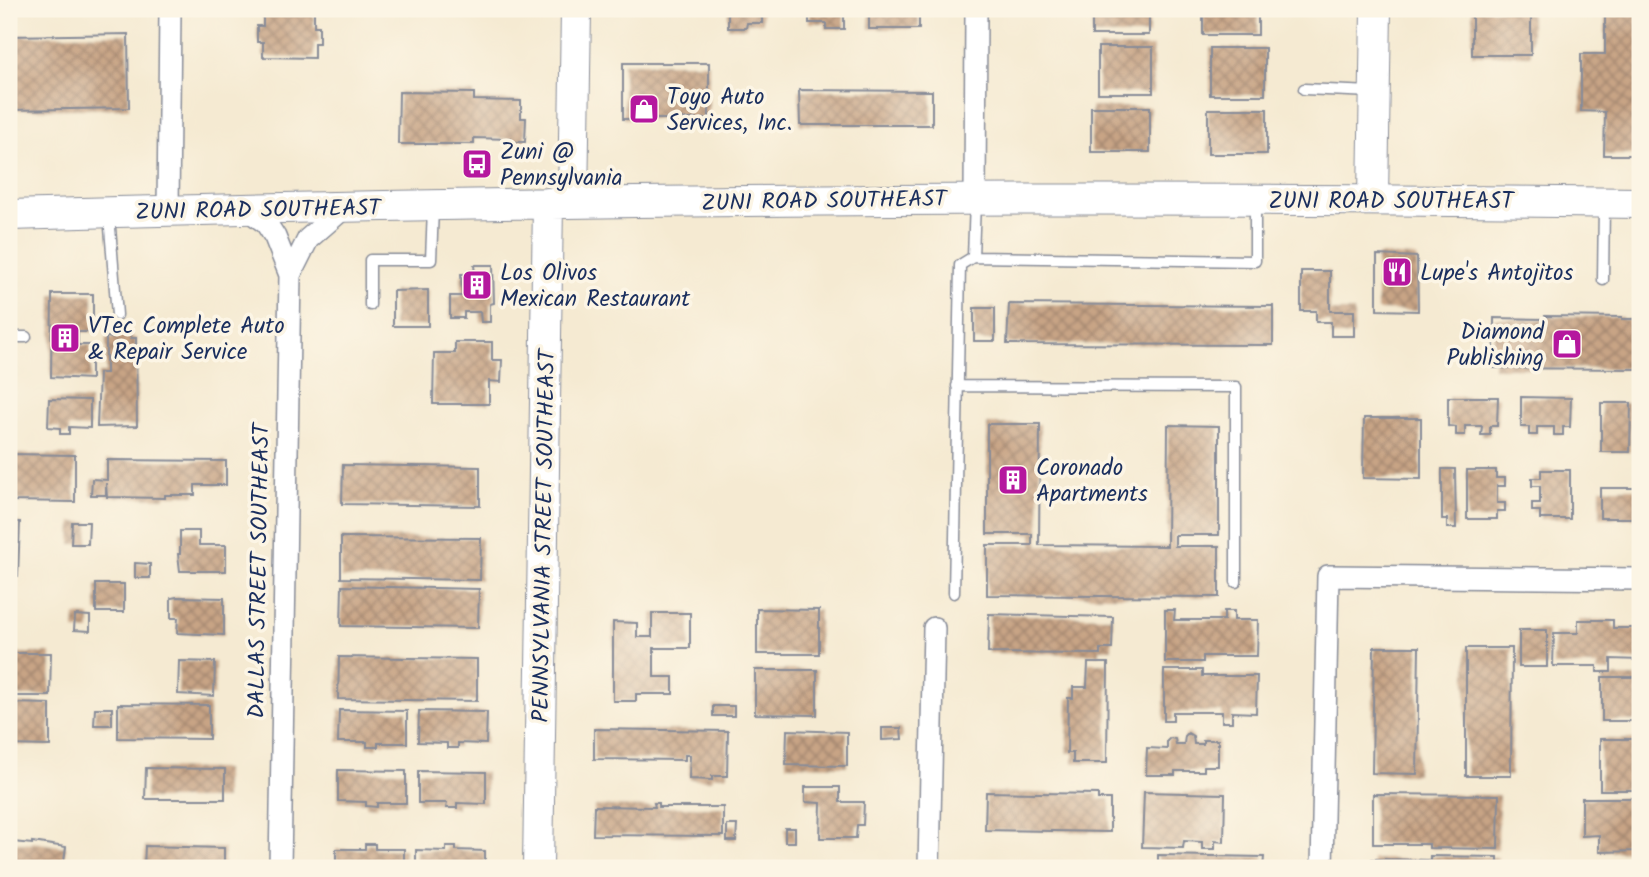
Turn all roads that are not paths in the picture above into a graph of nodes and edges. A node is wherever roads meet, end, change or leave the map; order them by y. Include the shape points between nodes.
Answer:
1 (170, 9) edge
2 (576, 9) edge
3 (976, 9) edge
4 (1376, 9) edge
5 (1304, 89) dead end
6 (1375, 92) junction
7 (975, 198) junction
8 (1255, 199) junction
9 (1373, 200) junction
10 (1604, 202) junction
11 (561, 203) junction
12 (1640, 203) edge
13 (433, 205) junction
14 (345, 207) junction
15 (247, 209) junction
16 (168, 210) junction
17 (108, 212) junction
18 (9, 215) edge
19 (973, 257) junction
20 (290, 275) junction
21 (1603, 280) dead end
22 (370, 305) dead end
23 (117, 315) dead end
24 (9, 337) edge
25 (26, 337) dead end
26 (957, 386) junction
27 (1640, 579) edge
28 (1236, 582) dead end
29 (954, 593) dead end
30 (934, 628) dead end
31 (280, 868) edge
32 (538, 868) edge
33 (929, 868) edge
34 (1322, 868) edge

1 - 16 street
2 - 11 street, PENNSYLVANIA STREET SOUTHEAST
3 - 7 street
4 - 6 street
5 - 6 lane
6 - 9 street
7 - 8 street, ZUNI ROAD SOUTHEAST
7 - 11 street, ZUNI ROAD SOUTHEAST
7 - 19 lane
8 - 9 street, ZUNI ROAD SOUTHEAST
8 - 19 lane via 1255,261
9 - 10 street, ZUNI ROAD SOUTHEAST
10 - 12 street, ZUNI ROAD SOUTHEAST
10 - 21 lane
11 - 13 street, ZUNI ROAD SOUTHEAST
11 - 32 street, PENNSYLVANIA STREET SOUTHEAST
13 - 14 street, ZUNI ROAD SOUTHEAST
13 - 22 lane via 431,260 370,260
14 - 15 street, ZUNI ROAD SOUTHEAST
14 - 20 street, DALLAS STREET SOUTHEAST via 308,239
15 - 16 street, ZUNI ROAD SOUTHEAST
15 - 20 street, DALLAS STREET SOUTHEAST via 266,223
16 - 17 street, ZUNI ROAD SOUTHEAST
17 - 18 street, ZUNI ROAD SOUTHEAST
17 - 23 lane
19 - 26 lane via 960,265
20 - 31 street, DALLAS STREET SOUTHEAST
24 - 25 lane
26 - 28 lane via 1236,387
26 - 29 lane
27 - 34 street via 1328,576
30 - 33 street

